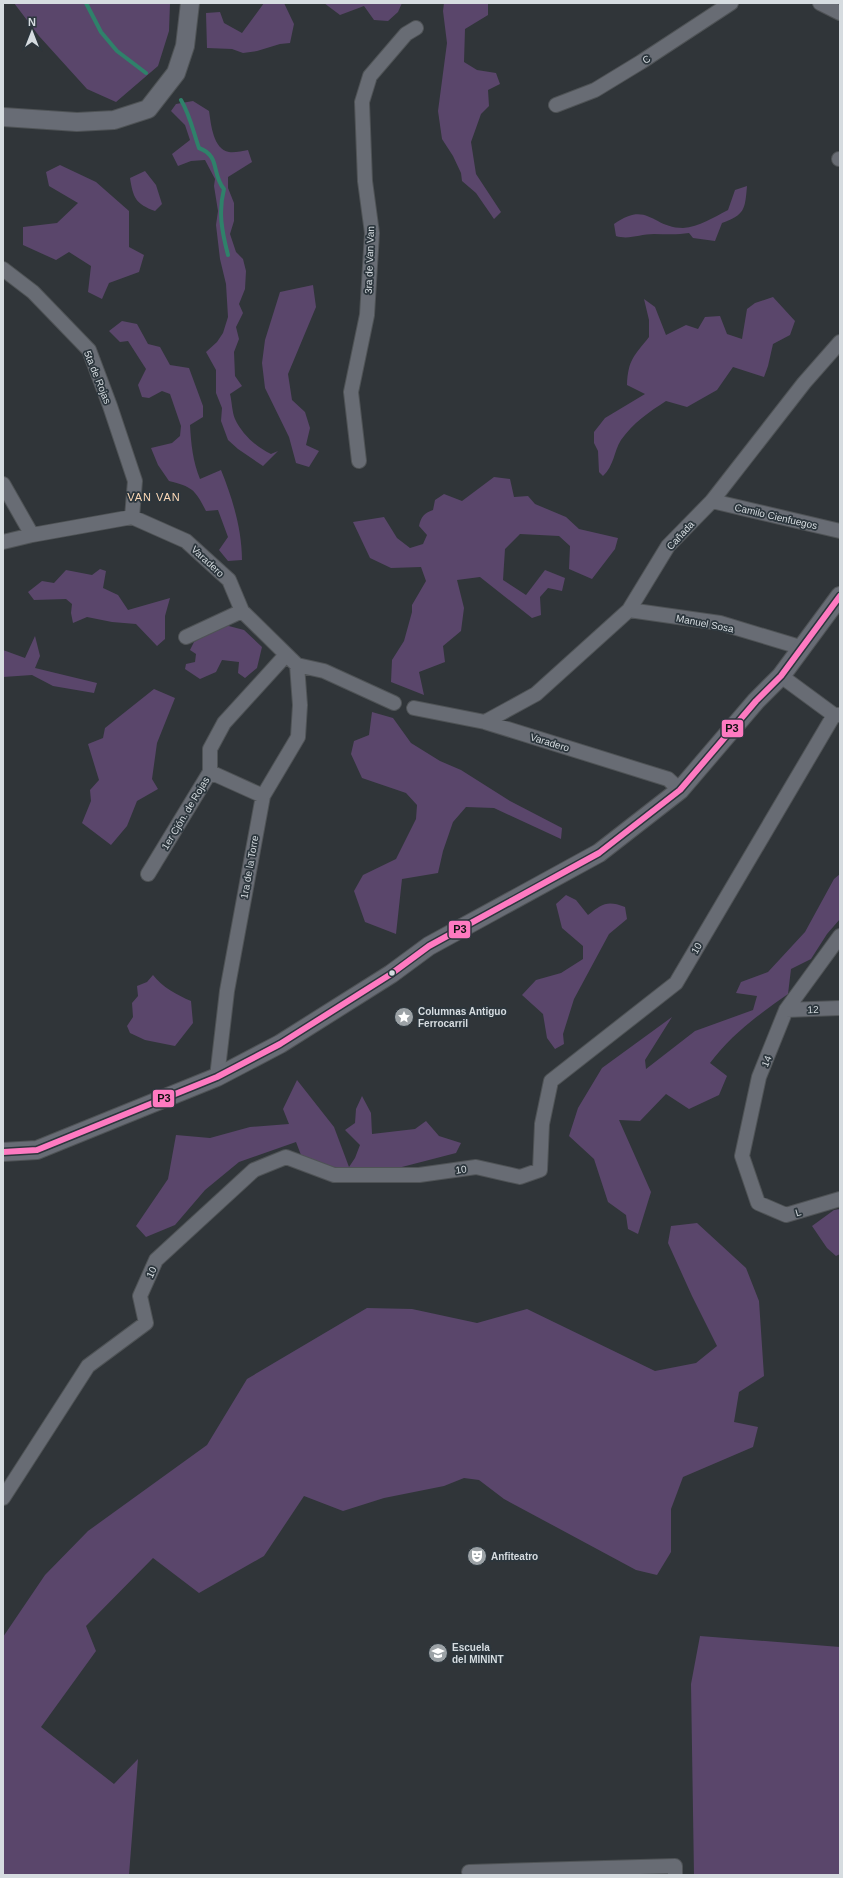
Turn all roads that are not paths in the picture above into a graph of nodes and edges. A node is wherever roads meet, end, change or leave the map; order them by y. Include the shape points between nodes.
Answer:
1 (190, 3) edge
2 (731, 3) edge
3 (820, 3) edge
4 (840, 13) edge
5 (416, 28) dead end
6 (556, 105) dead end
7 (3, 117) edge
8 (3, 270) edge
9 (840, 342) edge
10 (359, 461) dead end
11 (3, 484) edge
12 (712, 501) junction
13 (132, 517) junction
14 (840, 531) edge
15 (32, 535) junction
16 (3, 542) edge
17 (840, 596) edge
18 (629, 610) junction
19 (242, 611) junction
20 (186, 637) dead end
21 (803, 648) junction
22 (285, 656) junction
23 (297, 666) junction
24 (781, 676) junction
25 (394, 703) dead end
26 (414, 708) dead end
27 (837, 715) edge
28 (486, 722) junction
29 (210, 772) junction
30 (680, 790) junction
31 (263, 796) junction
32 (148, 874) dead end
33 (840, 936) edge
34 (840, 1008) edge
35 (786, 1010) junction
36 (217, 1077) junction
37 (3, 1152) edge
38 (840, 1199) edge
39 (758, 1203) joint
40 (3, 1498) edge
41 (675, 1871) edge
42 (469, 1872) dead end

1 - 7 main road via 185,46 176,73 148,109 114,120 76,122
2 - 6 street, C via 595,90
3 - 4 street
5 - 10 street, 3ra de Van Van via 406,34 370,76 362,102 365,181 372,233 367,315 351,392
8 - 13 street, 5ta de Rojas via 33,292 89,350 135,481
9 - 12 street, Cañada via 804,383
11 - 15 street
12 - 14 street, Camilo Cienfuegos
12 - 18 street, Cañada via 668,546
13 - 15 street
13 - 19 street, Varadero via 186,540 229,580
15 - 16 street
17 - 21 main road
18 - 21 street, Manuel Sosa via 720,623
18 - 28 street, Cañada via 536,694
19 - 20 street
19 - 22 street, Varadero
21 - 24 main road
22 - 23 street, Varadero
22 - 29 street, 1er Cjón. de Rojas via 224,723 210,749
23 - 25 street, Varadero via 324,671
23 - 31 street, 1ra de la Torre via 300,705 298,737
24 - 27 street, 10
24 - 30 main road
26 - 28 street, Varadero
27 - 40 street, 10 via 676,983 551,1082 542,1124 540,1170 520,1177 476,1167 419,1175 334,1175 286,1157 254,1170 156,1260 140,1296 146,1323 88,1366
28 - 30 street, Varadero via 668,779
29 - 31 street
29 - 32 street, 1er Cjón. de Rojas
30 - 36 main road via 599,853 428,946 391,974 280,1044
31 - 36 street, 1ra de la Torre via 227,991
33 - 35 street, 14
34 - 35 street, 12
35 - 39 street, 14 via 759,1077 742,1156
36 - 37 main road via 36,1150
38 - 39 street, L via 786,1215
41 - 42 street

